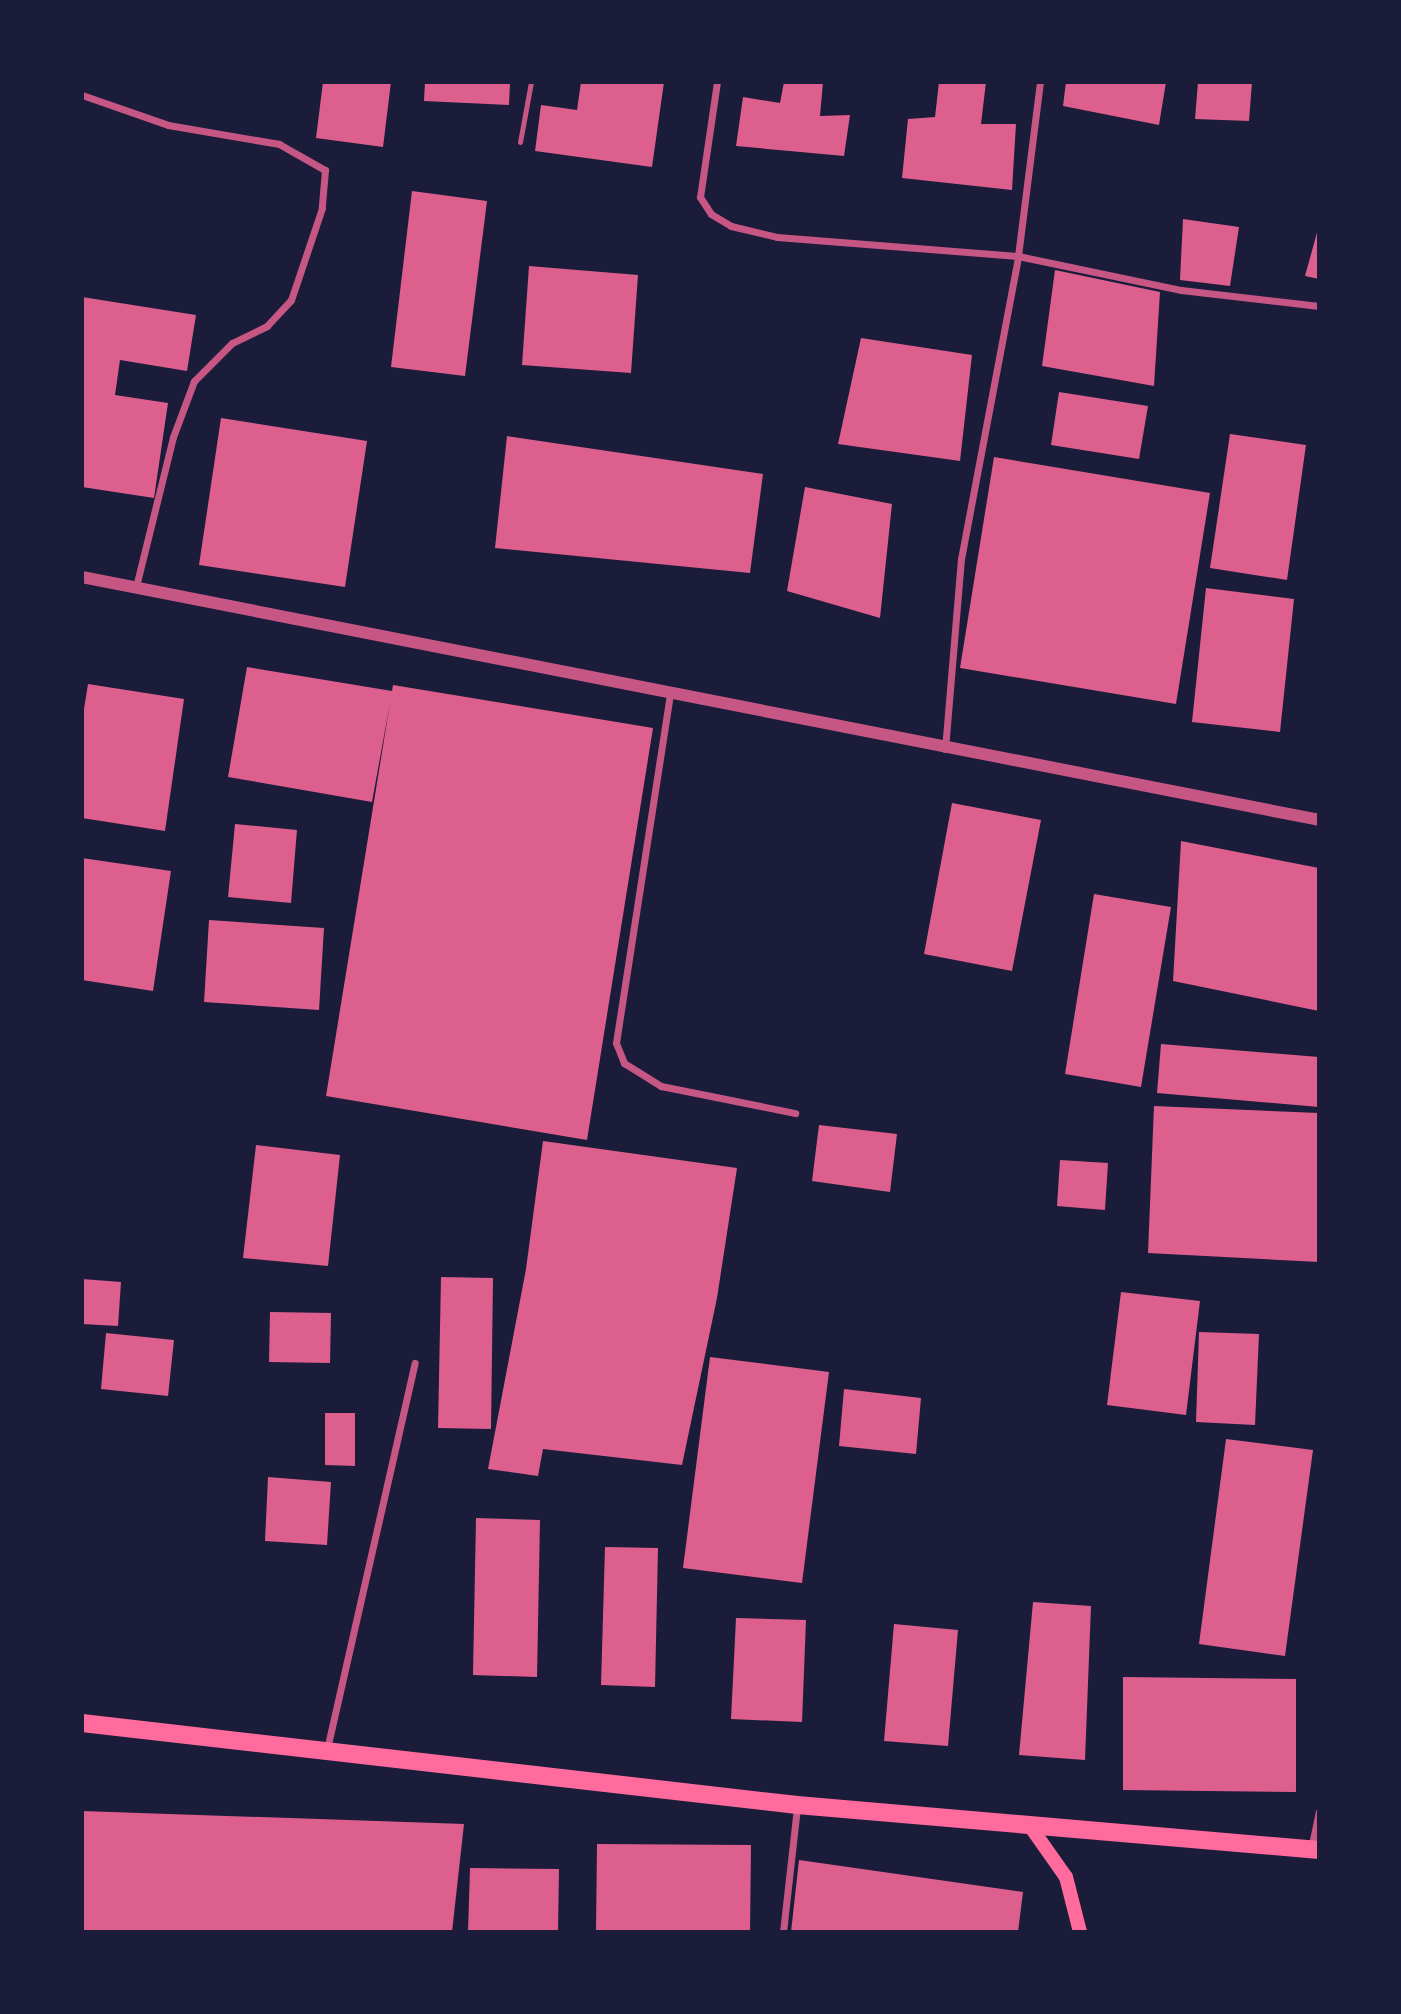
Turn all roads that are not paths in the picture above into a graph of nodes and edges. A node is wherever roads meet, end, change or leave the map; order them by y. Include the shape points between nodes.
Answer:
1 (531, 82) edge
2 (717, 82) edge
3 (1040, 82) edge
4 (82, 95) edge
5 (520, 142) dead end
6 (1018, 256) junction
7 (1319, 306) edge
8 (82, 577) edge
9 (136, 586) junction
10 (670, 694) junction
11 (945, 749) junction
12 (1319, 820) edge
13 (795, 1113) dead end
14 (415, 1363) dead end
15 (82, 1723) edge
16 (327, 1749) junction
17 (797, 1805) junction
18 (1319, 1812) edge
19 (1030, 1826) junction
20 (1315, 1849) edge
21 (783, 1932) edge
22 (1080, 1932) edge

1 - 5 lane
2 - 6 street via 700,197 711,214 731,226 777,237
3 - 6 street
4 - 9 street via 168,125 279,144 325,170 322,208 291,300 267,326 232,343 194,381 173,437
6 - 7 street via 1181,290
6 - 11 street via 961,559
8 - 9 street
9 - 10 street
10 - 11 street
10 - 13 street via 616,1043 624,1063 661,1086
11 - 12 street
14 - 16 street
15 - 16 main road
16 - 17 main road
17 - 19 main road
17 - 21 street
18 - 20 street
19 - 20 main road
19 - 22 main road via 1066,1877

